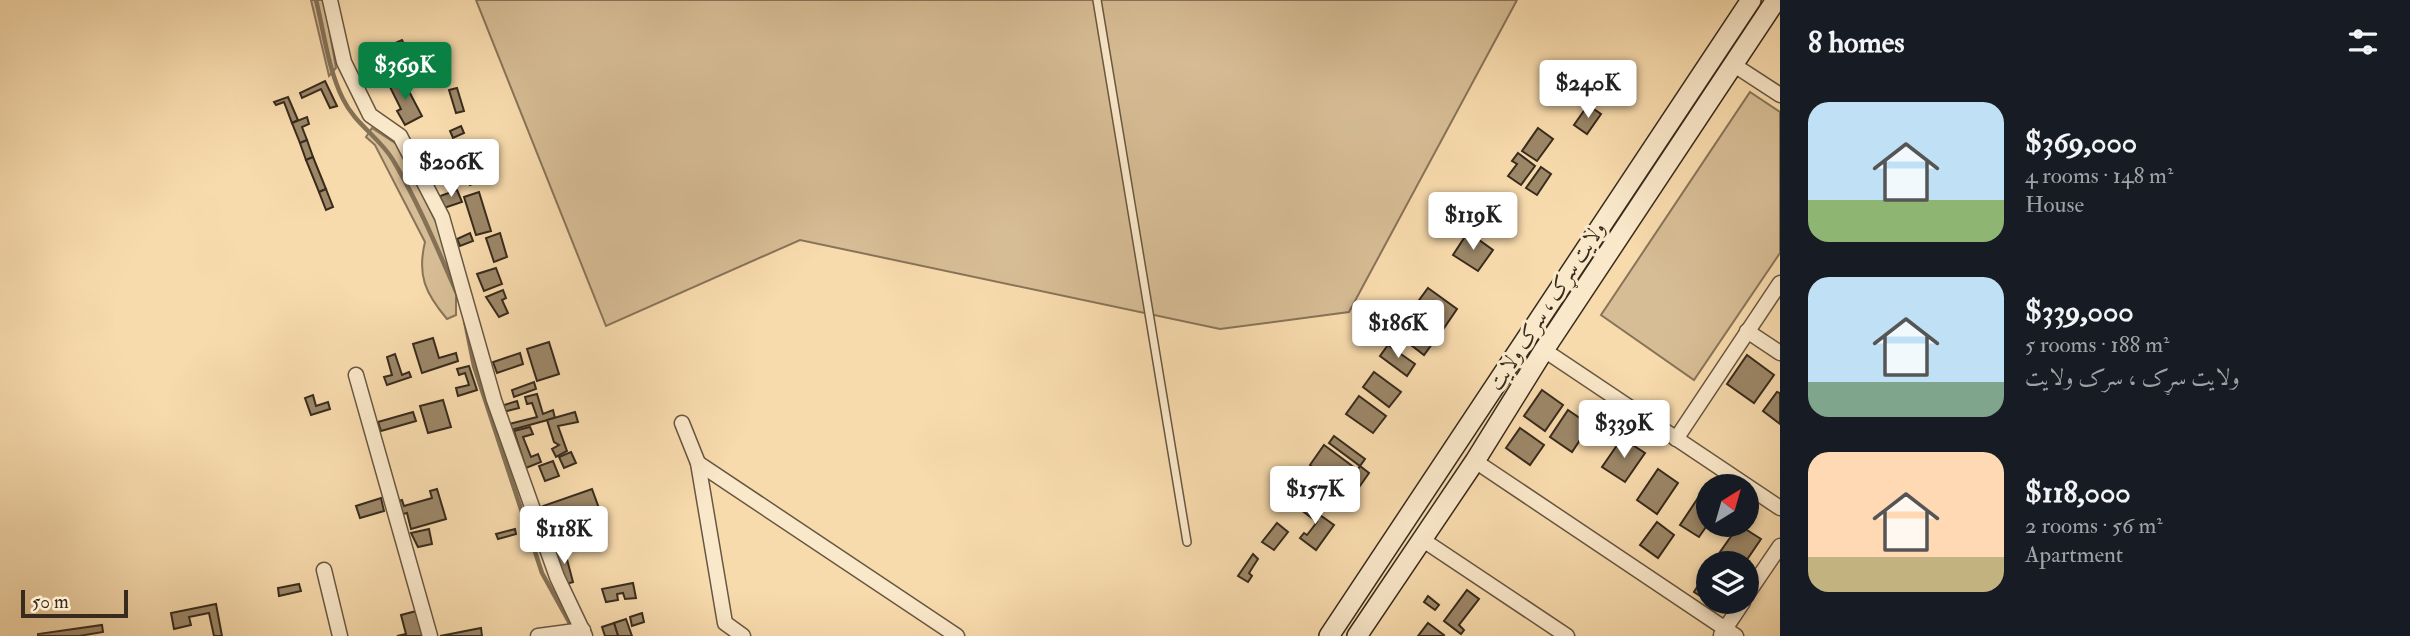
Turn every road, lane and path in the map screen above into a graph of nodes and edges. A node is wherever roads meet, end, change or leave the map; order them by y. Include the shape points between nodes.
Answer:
1 (330, 0) edge
2 (1097, 0) edge
3 (1751, 0) edge
4 (1776, 0) edge
5 (1734, 65) junction
6 (1780, 96) edge
7 (1780, 283) edge
8 (1747, 331) junction
9 (1544, 350) junction
10 (1780, 353) edge
11 (356, 375) dead end
12 (682, 423) dead end
13 (1675, 439) junction
14 (1475, 461) junction
15 (698, 463) junction
16 (1780, 508) edge
17 (1423, 540) junction
18 (1187, 542) dead end
19 (1780, 546) edge
20 (324, 570) dead end
21 (1759, 577) edge
22 (1737, 614) edge
23 (584, 633) edge
24 (1727, 634) edge
25 (340, 636) edge
26 (430, 636) edge
27 (538, 636) edge
28 (743, 636) edge
29 (957, 636) edge
30 (1329, 636) edge
31 (1357, 636) edge
32 (1567, 636) edge

1 - 23 street via 344,62 370,115 400,136 442,217 494,400 557,577
2 - 18 lane
3 - 30 main road, ولایت سړک ، سرک ولایت
4 - 5 main road, ولایت سړک ، سرک ولایت
5 - 6 street
5 - 9 main road, ولایت سړک ، سرک ولایت
7 - 8 street
8 - 10 street
8 - 13 street
9 - 13 street
9 - 14 main road, ولایت سړک ، سرک ولایت
11 - 26 street
12 - 15 street
13 - 16 street
14 - 17 main road, ولایت سړک ، سرک ولایت
14 - 24 street
15 - 28 street via 725,623
15 - 29 street
17 - 31 main road, ولایت سړک ، سرک ولایت
17 - 32 street
19 - 21 street
20 - 25 street
22 - 24 street
23 - 27 street

